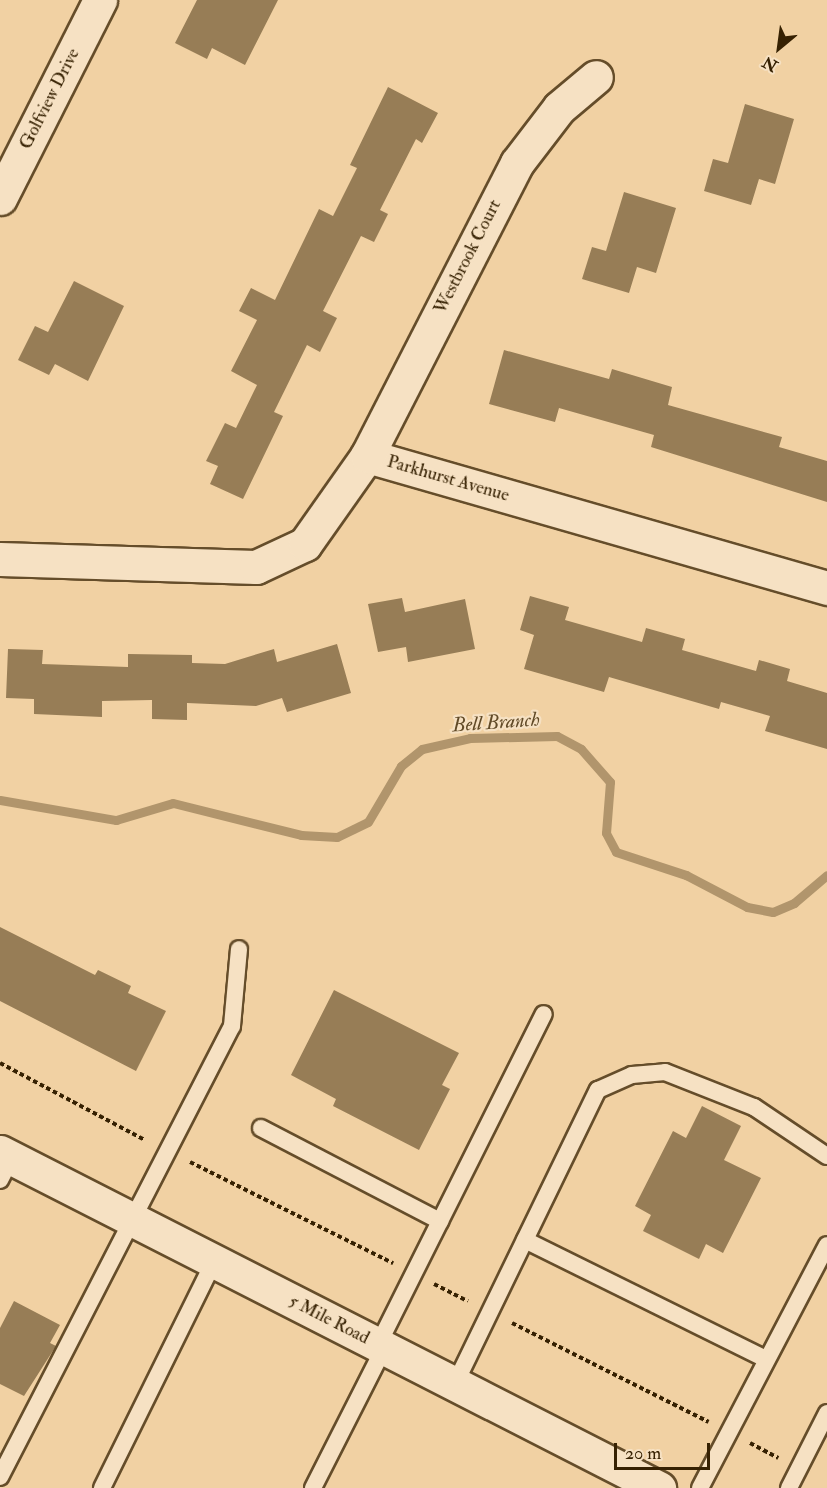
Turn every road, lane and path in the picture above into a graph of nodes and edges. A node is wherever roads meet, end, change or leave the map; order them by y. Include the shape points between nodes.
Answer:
1 (100, 0) edge
2 (596, 77) dead end
3 (0, 198) edge
4 (368, 456) junction
5 (0, 559) edge
6 (827, 588) edge
7 (239, 949) dead end
8 (544, 1014) dead end
9 (261, 1128) dead end
10 (827, 1155) edge
11 (4, 1164) edge
12 (131, 1220) junction
13 (440, 1221) junction
14 (525, 1240) junction
15 (827, 1245) edge
16 (214, 1261) junction
17 (381, 1347) junction
18 (766, 1359) junction
19 (455, 1384) junction
20 (827, 1413) edge
21 (0, 1477) edge
22 (642, 1484) edge
23 (102, 1488) edge
24 (313, 1488) edge
25 (700, 1488) edge
26 (789, 1488) edge

1 - 3 street, Golfview Drive
2 - 4 street, Westbrook Court via 559,108 517,163
4 - 5 street, Parkhurst Avenue via 305,544 286,557 256,567
4 - 6 street, Parkhurst Avenue
7 - 12 lane via 232,1026
8 - 13 lane
9 - 13 lane
10 - 14 lane via 754,1107 665,1072 632,1075 598,1090
11 - 12 street, 5 Mile Road
12 - 16 street, 5 Mile Road
12 - 21 lane
13 - 17 lane
14 - 18 lane
14 - 19 lane
15 - 18 lane
16 - 17 street, 5 Mile Road
16 - 23 lane
17 - 19 street, 5 Mile Road
17 - 24 lane
18 - 25 lane
19 - 22 street, 5 Mile Road
20 - 26 lane

